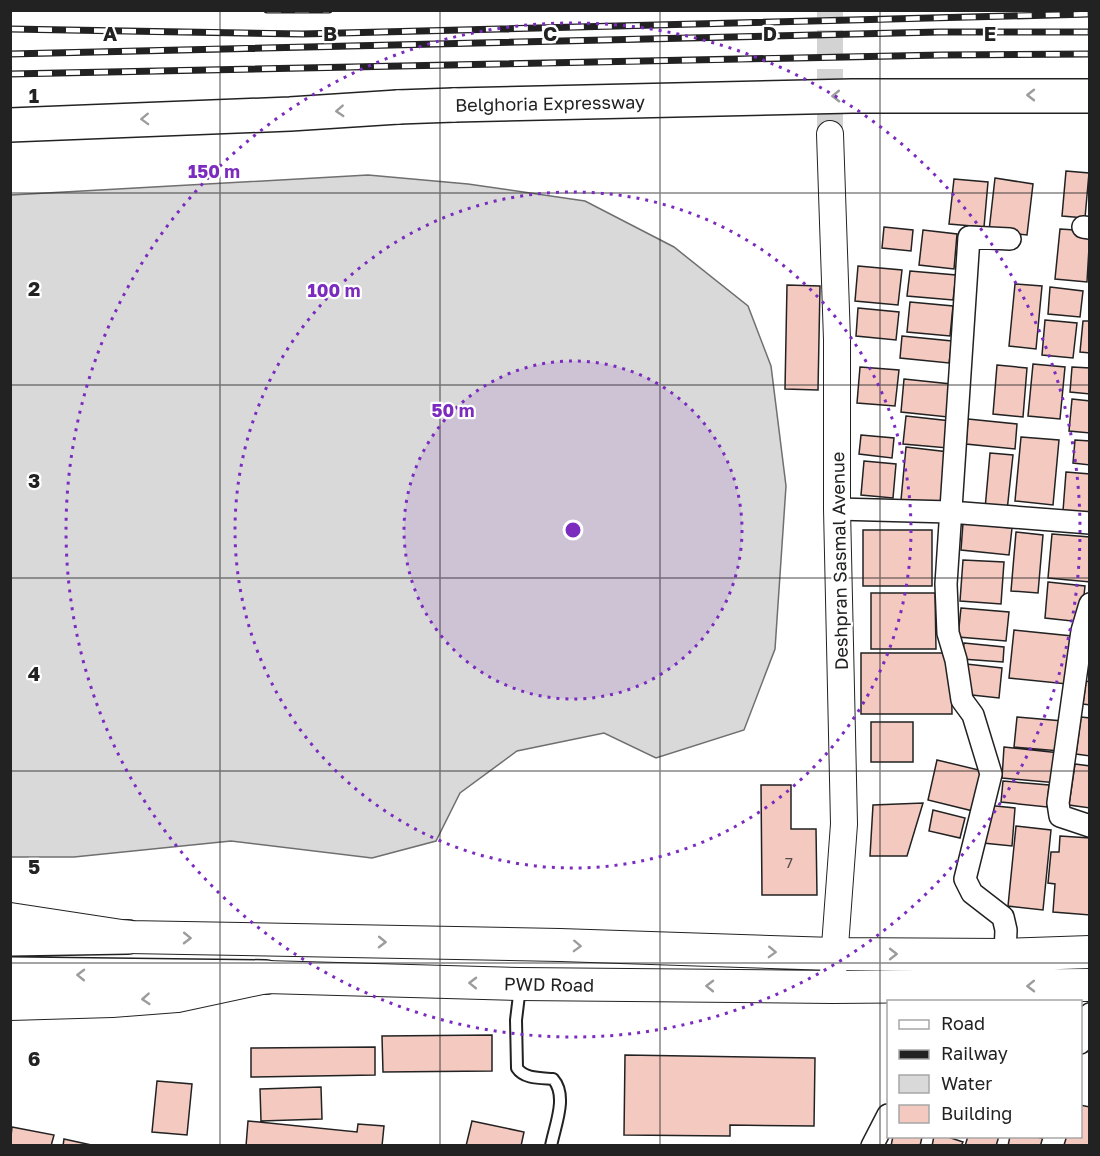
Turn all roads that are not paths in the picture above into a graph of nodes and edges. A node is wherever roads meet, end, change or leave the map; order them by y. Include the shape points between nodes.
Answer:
1 (1089, 96) edge
2 (10, 125) edge
3 (830, 134) tunnel mouth
4 (1010, 239) dead end
5 (837, 509) junction
6 (950, 512) junction
7 (1089, 523) edge
8 (1089, 604) edge
9 (1089, 826) edge
10 (10, 919) edge
11 (128, 937) junction
12 (10, 939) edge
13 (1089, 952) edge
14 (834, 954) junction
15 (1005, 955) junction
16 (10, 974) edge
17 (266, 978) junction
18 (520, 984) junction
19 (1089, 985) edge
20 (832, 987) junction
21 (933, 994) edge
22 (10, 1004) edge
23 (1089, 1014) edge
24 (1082, 1037) edge
25 (887, 1117) edge
26 (551, 1146) edge
27 (872, 1146) edge

1 -> 2 highway, Belghoria Expressway via 841,96 454,105
3 - 5 street, Deshpran Sasmal Avenue via 837,340
4 - 6 street via 969,237
5 - 6 street
5 - 14 street, Deshpran Sasmal Avenue via 844,824
6 - 7 street
6 - 15 street via 945,584 948,633 962,700 973,715 991,774 965,879 972,893 1003,917
8 - 9 street via 1058,803 1060,816
10 - 11 main road
11 - 12 highway
11 -> 14 main road
13 - 15 main road
14 -> 15 main road
14 - 20 street, Deshpran Sasmal Avenue
17 -> 16 highway
18 -> 17 main road, PWD Road
17 -> 22 main road, PWD Road via 177,996
20 -> 18 main road, PWD Road
18 - 26 lane via 517,1068 528,1076 553,1079 561,1095
19 -> 21 main road, PWD Road
20 - 21 main road, PWD Road
23 - 24 street
25 - 27 street

